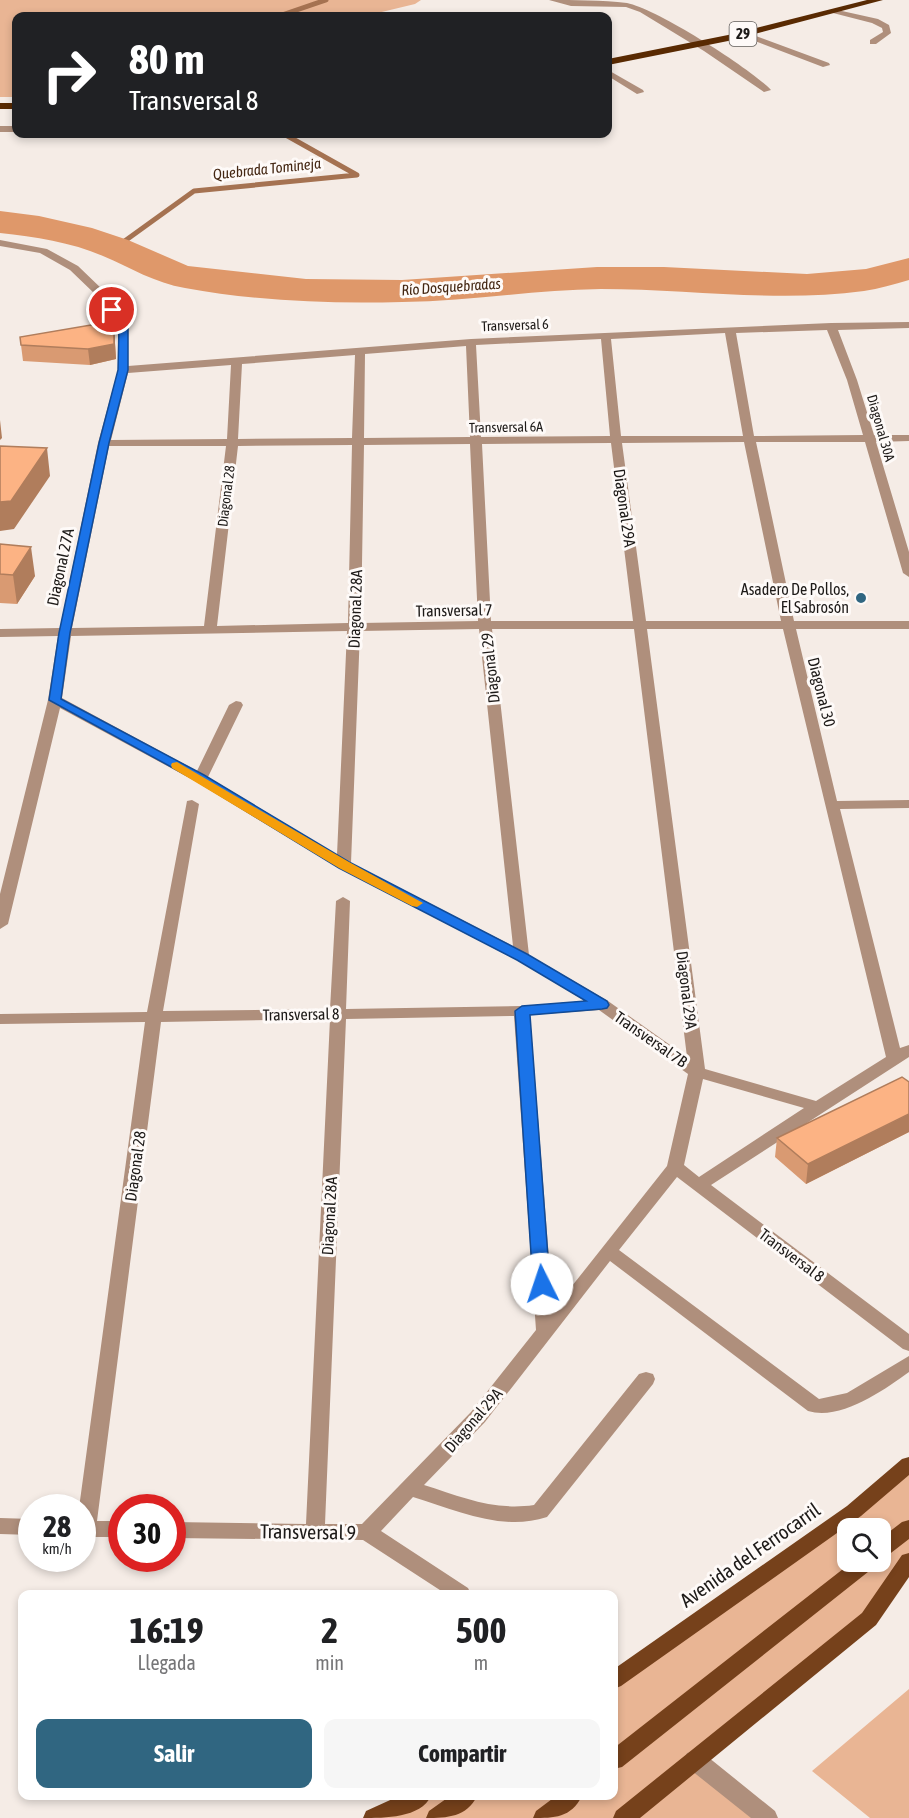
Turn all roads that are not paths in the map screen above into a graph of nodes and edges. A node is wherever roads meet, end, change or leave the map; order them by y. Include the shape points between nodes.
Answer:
1 (553, 0) edge
2 (878, 0) edge
3 (836, 10) junction
4 (745, 34) junction
5 (873, 42) dead end
6 (700, 44) junction
7 (612, 62) edge
8 (826, 65) dead end
9 (612, 75) edge
10 (767, 90) dead end
11 (640, 92) dead end
12 (0, 243) edge
13 (909, 325) edge
14 (831, 326) junction
15 (730, 330) junction
16 (606, 337) junction
17 (471, 342) junction
18 (360, 352) junction
19 (237, 362) junction
20 (123, 370) junction
21 (909, 438) edge
22 (748, 439) junction
23 (868, 439) junction
24 (616, 440) junction
25 (476, 442) junction
26 (104, 443) junction
27 (358, 443) junction
28 (232, 444) junction
29 (909, 573) edge
30 (789, 624) junction
31 (909, 625) edge
32 (485, 626) junction
33 (641, 626) junction
34 (354, 628) junction
35 (210, 630) junction
36 (0, 633) edge
37 (64, 633) junction
38 (55, 700) junction
39 (236, 705) dead end
40 (200, 778) junction
41 (192, 804) dead end
42 (909, 804) edge
43 (832, 805) junction
44 (344, 865) junction
45 (344, 901) dead end
46 (0, 924) edge
47 (522, 957) junction
48 (602, 1005) junction
49 (522, 1011) junction
50 (338, 1014) junction
51 (154, 1017) junction
52 (0, 1019) edge
53 (902, 1055) edge
54 (697, 1072) junction
55 (818, 1107) junction
56 (675, 1167) junction
57 (700, 1184) junction
58 (609, 1251) junction
59 (545, 1330) junction
60 (909, 1344) edge
61 (909, 1363) edge
62 (646, 1379) dead end
63 (909, 1464) edge
64 (410, 1488) junction
65 (90, 1494) edge
66 (0, 1526) edge
67 (18, 1527) edge
68 (909, 1528) edge
69 (186, 1530) edge
70 (315, 1532) junction
71 (367, 1532) junction
72 (891, 1542) edge
73 (909, 1561) edge
74 (853, 1572) edge
75 (455, 1590) edge
76 (618, 1677) edge
77 (618, 1757) edge
78 (695, 1760) junction
79 (412, 1800) edge
80 (461, 1800) edge
81 (566, 1800) edge
82 (374, 1818) edge
83 (437, 1818) edge
84 (544, 1818) edge
85 (624, 1818) edge
86 (767, 1818) edge

1 - 6 street via 627,6 665,21
2 - 3 highway, 29
3 - 4 highway, 29
3 - 5 street via 886,27 887,33
4 - 6 highway, 29
4 - 8 street
6 - 7 highway, 29
6 - 10 street
9 - 11 street
12 - 20 street, Diagonal 27A via 43,250 75,268 100,293 123,327
13 - 14 street, Transversal 6
14 - 15 street, Transversal 6
14 - 23 street, Diagonal 30A via 852,380
15 - 16 street, Transversal 6
15 - 22 street, Diagonal 30
16 - 17 street, Transversal 6
16 - 24 street, Diagonal 29A
17 - 18 street, Transversal 6
17 - 25 street, Diagonal 29
18 - 19 street, Transversal 6
18 - 27 street, Diagonal 28A
19 - 20 street, Transversal 6
19 - 28 street, Diagonal 28
20 - 26 street, Diagonal 27A
21 - 23 street, Transversal 6A
22 - 23 street, Transversal 6A
22 - 24 street, Transversal 6A
22 - 30 street, Diagonal 30
23 - 29 street, Diagonal 30A
24 - 25 street, Transversal 6A
24 - 33 street, Diagonal 29A
25 - 27 street, Transversal 6A
25 - 32 street, Diagonal 29
26 - 28 street, Transversal 6A
26 - 37 street, Diagonal 27A
27 - 28 street, Transversal 6A
27 - 34 street, Diagonal 28A
28 - 35 street, Diagonal 28
30 - 31 street, Transversal 7
30 - 33 street, Transversal 7
30 - 43 street, Diagonal 30
32 - 33 street, Transversal 7
32 - 34 street, Transversal 7
32 - 47 street, Diagonal 29
33 - 54 street, Diagonal 29A
34 - 35 street, Transversal 7
34 - 44 street, Diagonal 28A
35 - 37 street, Transversal 7
36 - 37 street, Transversal 7
37 - 38 street, Diagonal 27A
38 - 40 street, Transversal 7B
38 - 46 street, Diagonal 27A
39 - 40 street
40 - 44 street, Transversal 7B
41 - 51 street, Diagonal 28
42 - 43 street
43 - 53 street, Diagonal 30
44 - 47 street, Transversal 7B
45 - 50 street, Diagonal 28A
47 - 48 street, Transversal 7B
48 - 49 street, Transversal 8
48 - 54 street, Transversal 7B
49 - 50 street, Transversal 8
49 - 59 street
50 - 51 street, Transversal 8
50 - 70 street, Diagonal 28A
51 - 52 street, Transversal 8
51 - 65 street, Diagonal 28
53 - 55 street
54 - 55 street, Transversal 7B
54 - 56 street, Diagonal 29A
55 - 57 street
56 - 57 street, Transversal 8
56 - 58 street, Diagonal 29A
57 - 60 street, Transversal 8
58 - 59 street, Diagonal 29A
58 - 61 street via 815,1406 830,1406 863,1394
59 - 64 street, Diagonal 29A via 478,1417
62 - 64 street via 540,1512 512,1516 484,1511
63 - 76 main road, Avenida del Ferrocarril via 854,1511
64 - 71 street, Diagonal 29A
66 - 67 street
68 - 72 main road
69 - 70 street, Transversal 9
70 - 71 street, Transversal 9
71 - 75 street, Transversal 9
73 - 78 main road via 869,1619
74 - 77 main road
78 - 85 main road
78 - 86 street
79 - 82 main road
80 - 83 main road
81 - 84 main road

